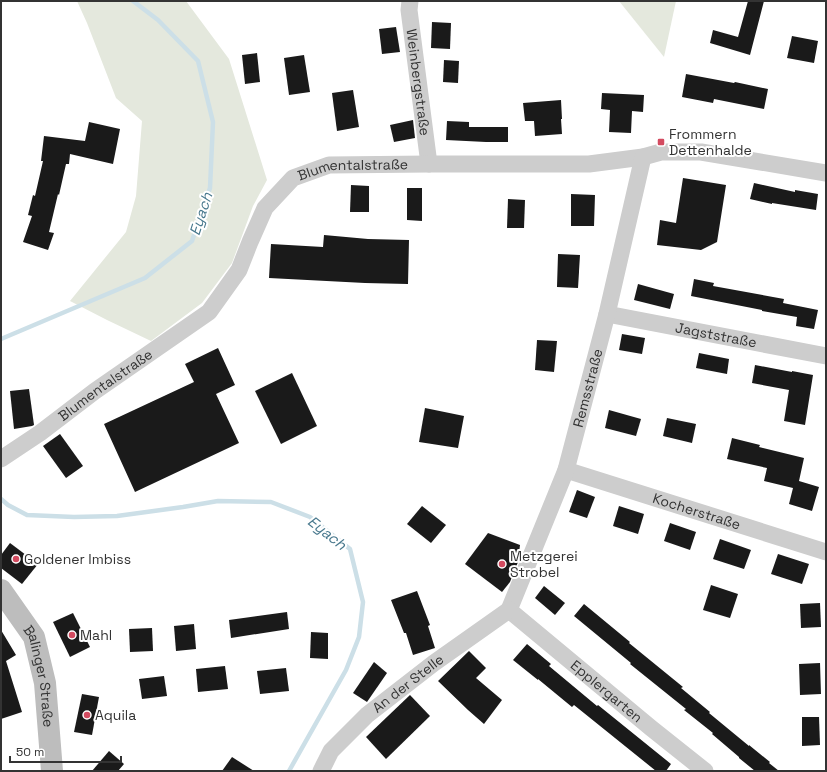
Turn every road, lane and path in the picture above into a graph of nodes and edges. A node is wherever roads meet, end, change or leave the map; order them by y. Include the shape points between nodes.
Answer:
1 (410, 1) edge
2 (643, 157) junction
3 (429, 164) junction
4 (826, 173) edge
5 (606, 314) junction
6 (826, 356) edge
7 (1, 459) edge
8 (566, 470) junction
9 (826, 552) edge
10 (1, 590) edge
11 (509, 610) junction
12 (52, 771) edge
13 (321, 771) edge
14 (705, 771) edge

1 - 3 street, Weinbergstraße via 409,10
2 - 3 street, Blumentalstraße via 589,164
2 - 4 street, Blumentalstraße via 661,152 702,152
2 - 5 street, Remsstraße
3 - 7 street, Blumentalstraße via 329,165 293,178 265,208 239,270 209,312
5 - 6 street, Jagststraße
5 - 8 street, Remsstraße
8 - 9 street, Kocherstraße
8 - 11 street, Remsstraße
10 - 12 main road, Balinger Straße via 34,637 45,683
11 - 13 street, An der Stelle via 367,715 331,751
11 - 14 street, Epplergarten

